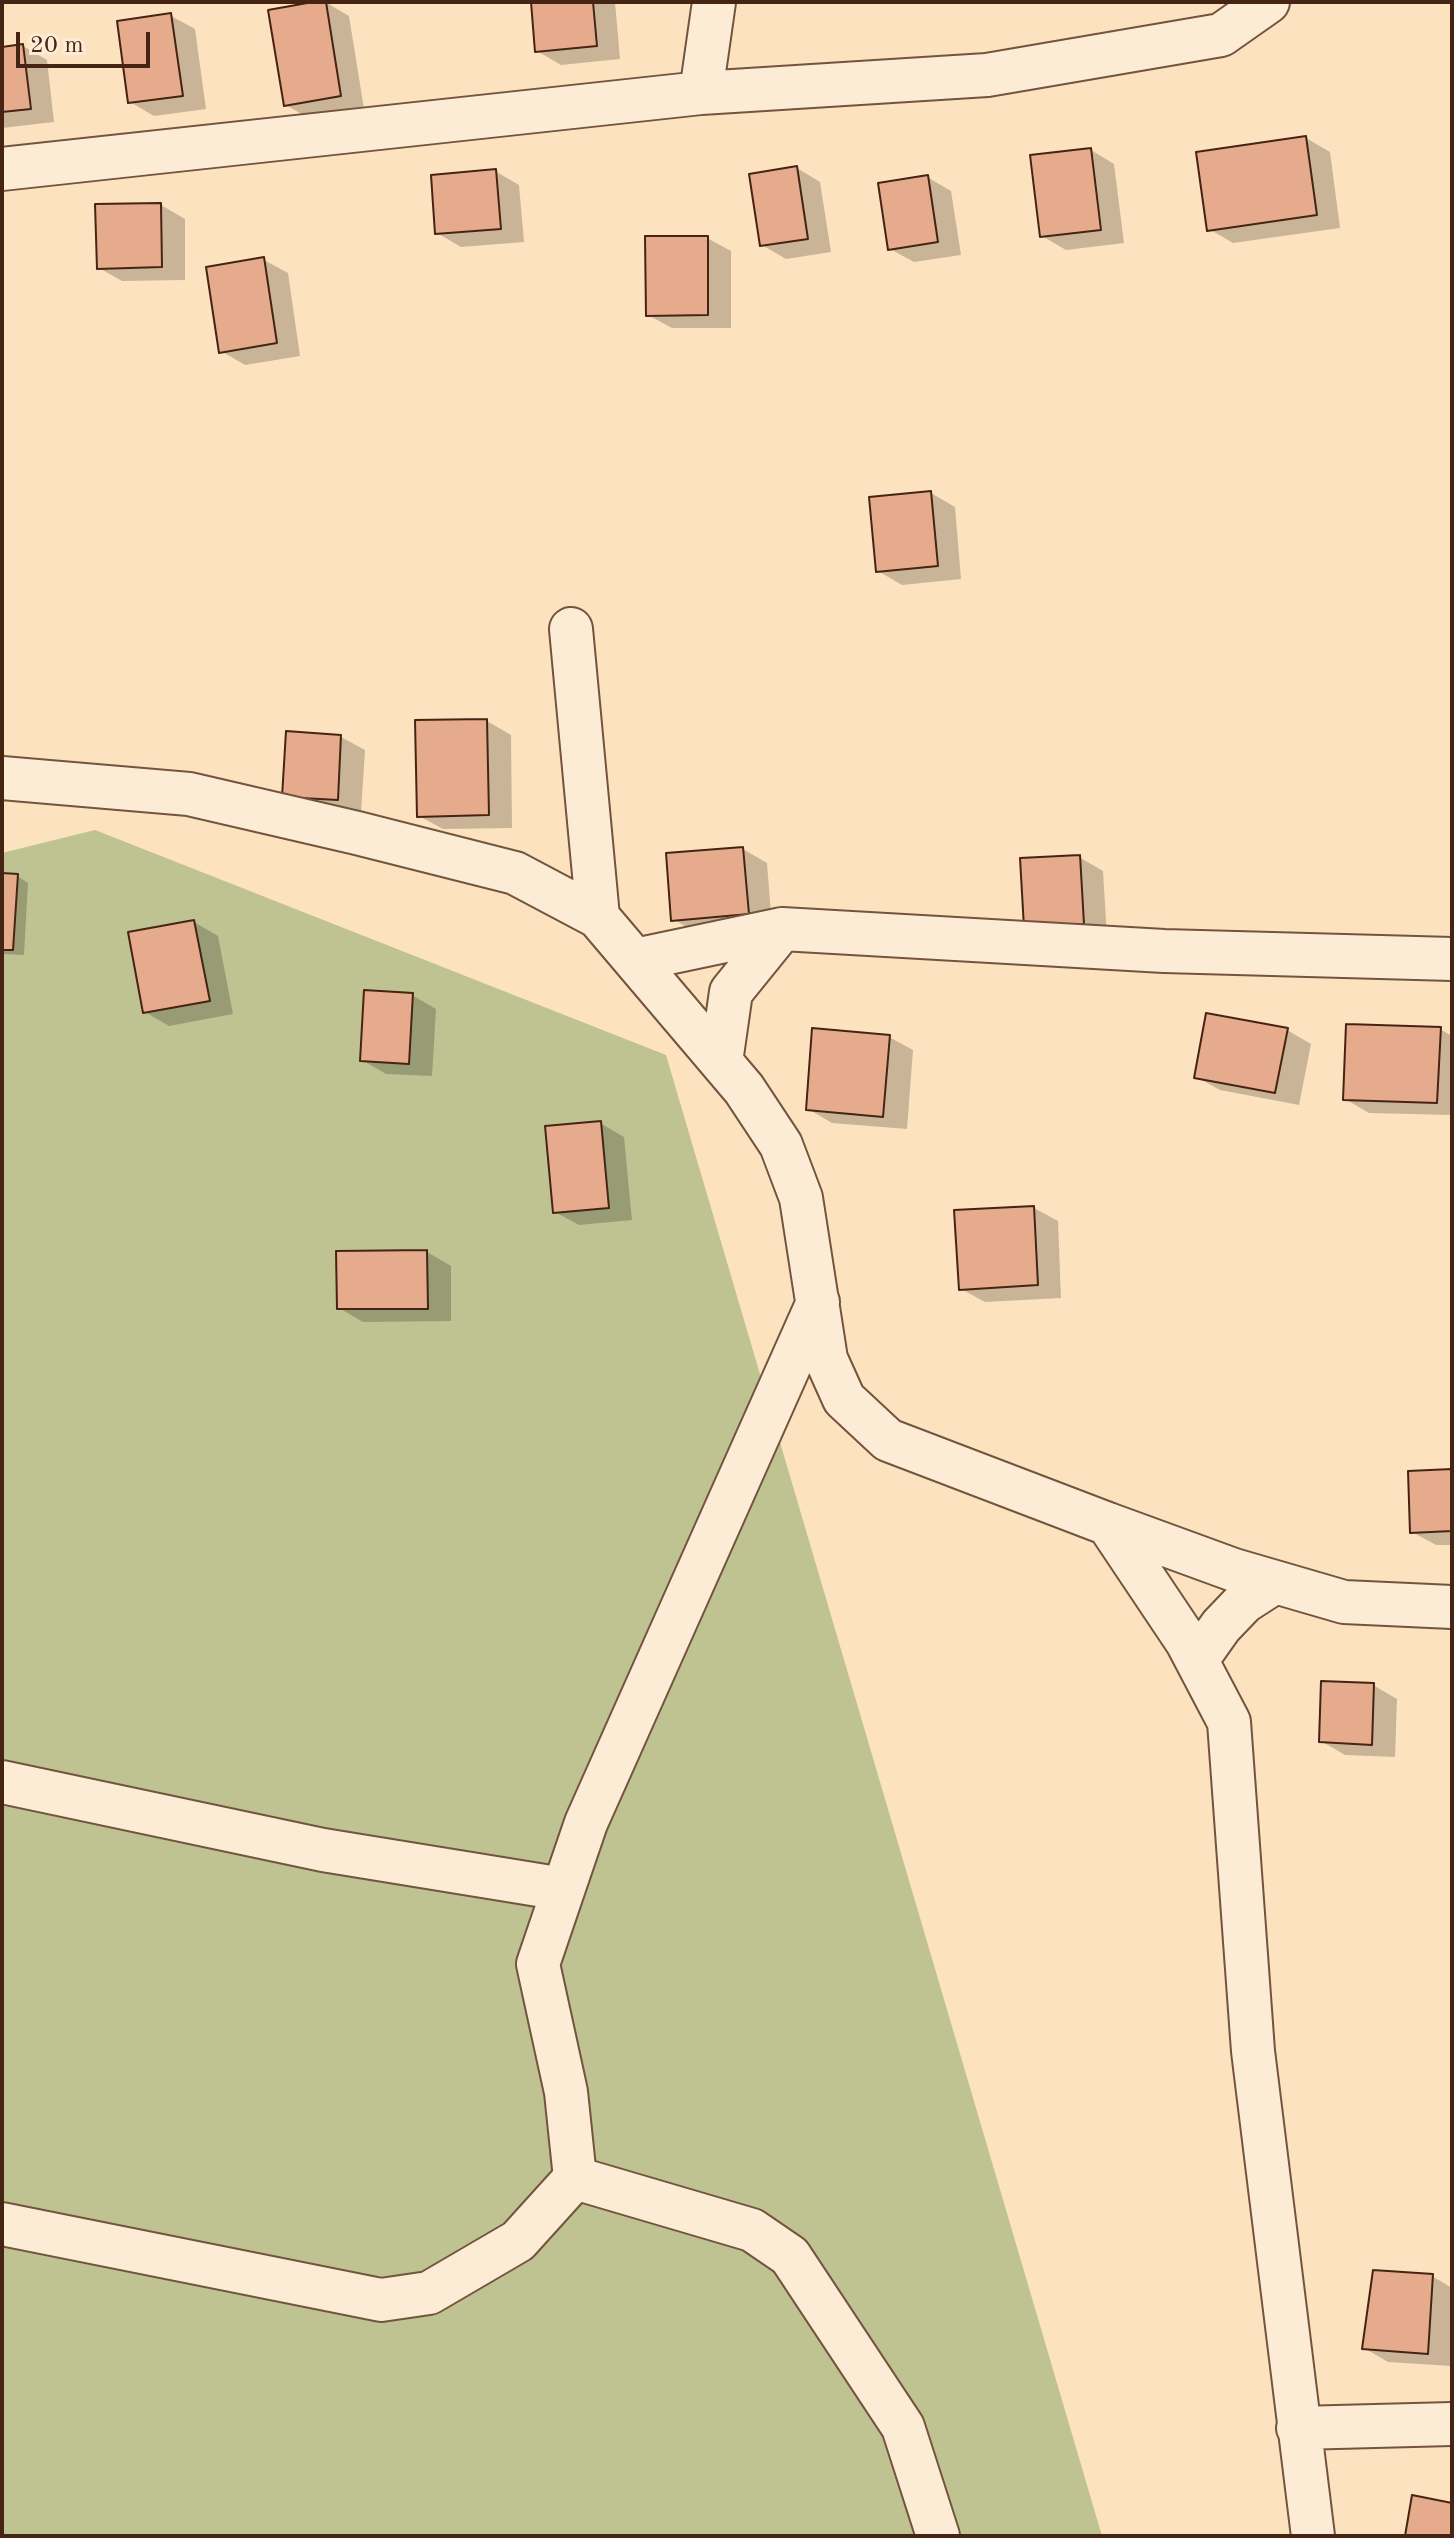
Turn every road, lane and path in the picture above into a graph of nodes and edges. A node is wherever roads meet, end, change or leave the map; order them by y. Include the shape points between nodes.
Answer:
1 (714, 2) edge
2 (1268, 2) edge
3 (701, 93) junction
4 (2, 169) edge
5 (571, 629) dead end
6 (2, 778) edge
7 (598, 917) junction
8 (782, 929) junction
9 (1452, 959) edge
10 (635, 960) junction
11 (721, 1062) junction
12 (818, 1302) junction
13 (1108, 1524) junction
14 (1275, 1582) junction
15 (1452, 1607) edge
16 (1197, 1660) junction
17 (2, 1782) edge
18 (563, 1889) junction
19 (575, 2178) junction
20 (2, 2224) edge
21 (1452, 2424) edge
22 (1298, 2428) junction
23 (938, 2536) edge
24 (1313, 2536) edge

1 - 3 street
2 - 3 street via 1221,35 987,75
3 - 4 street
5 - 7 street
6 - 7 street via 189,794 342,829 515,873
7 - 10 street
8 - 9 street via 1164,951
8 - 10 street
8 - 11 street via 731,992
10 - 11 street
11 - 12 street via 781,1145 801,1198
12 - 13 street via 826,1359 844,1399 888,1440
12 - 18 street via 586,1823
13 - 14 street
13 - 16 street
14 - 15 street via 1344,1602
14 - 16 street via 1244,1602
16 - 22 street via 1229,1722 1253,2051
17 - 18 street via 323,1850
18 - 19 street via 538,1964 566,2092
19 - 20 street via 518,2241 429,2293 381,2300
19 - 23 street via 752,2230 790,2256 903,2427
21 - 22 street
22 - 24 street

